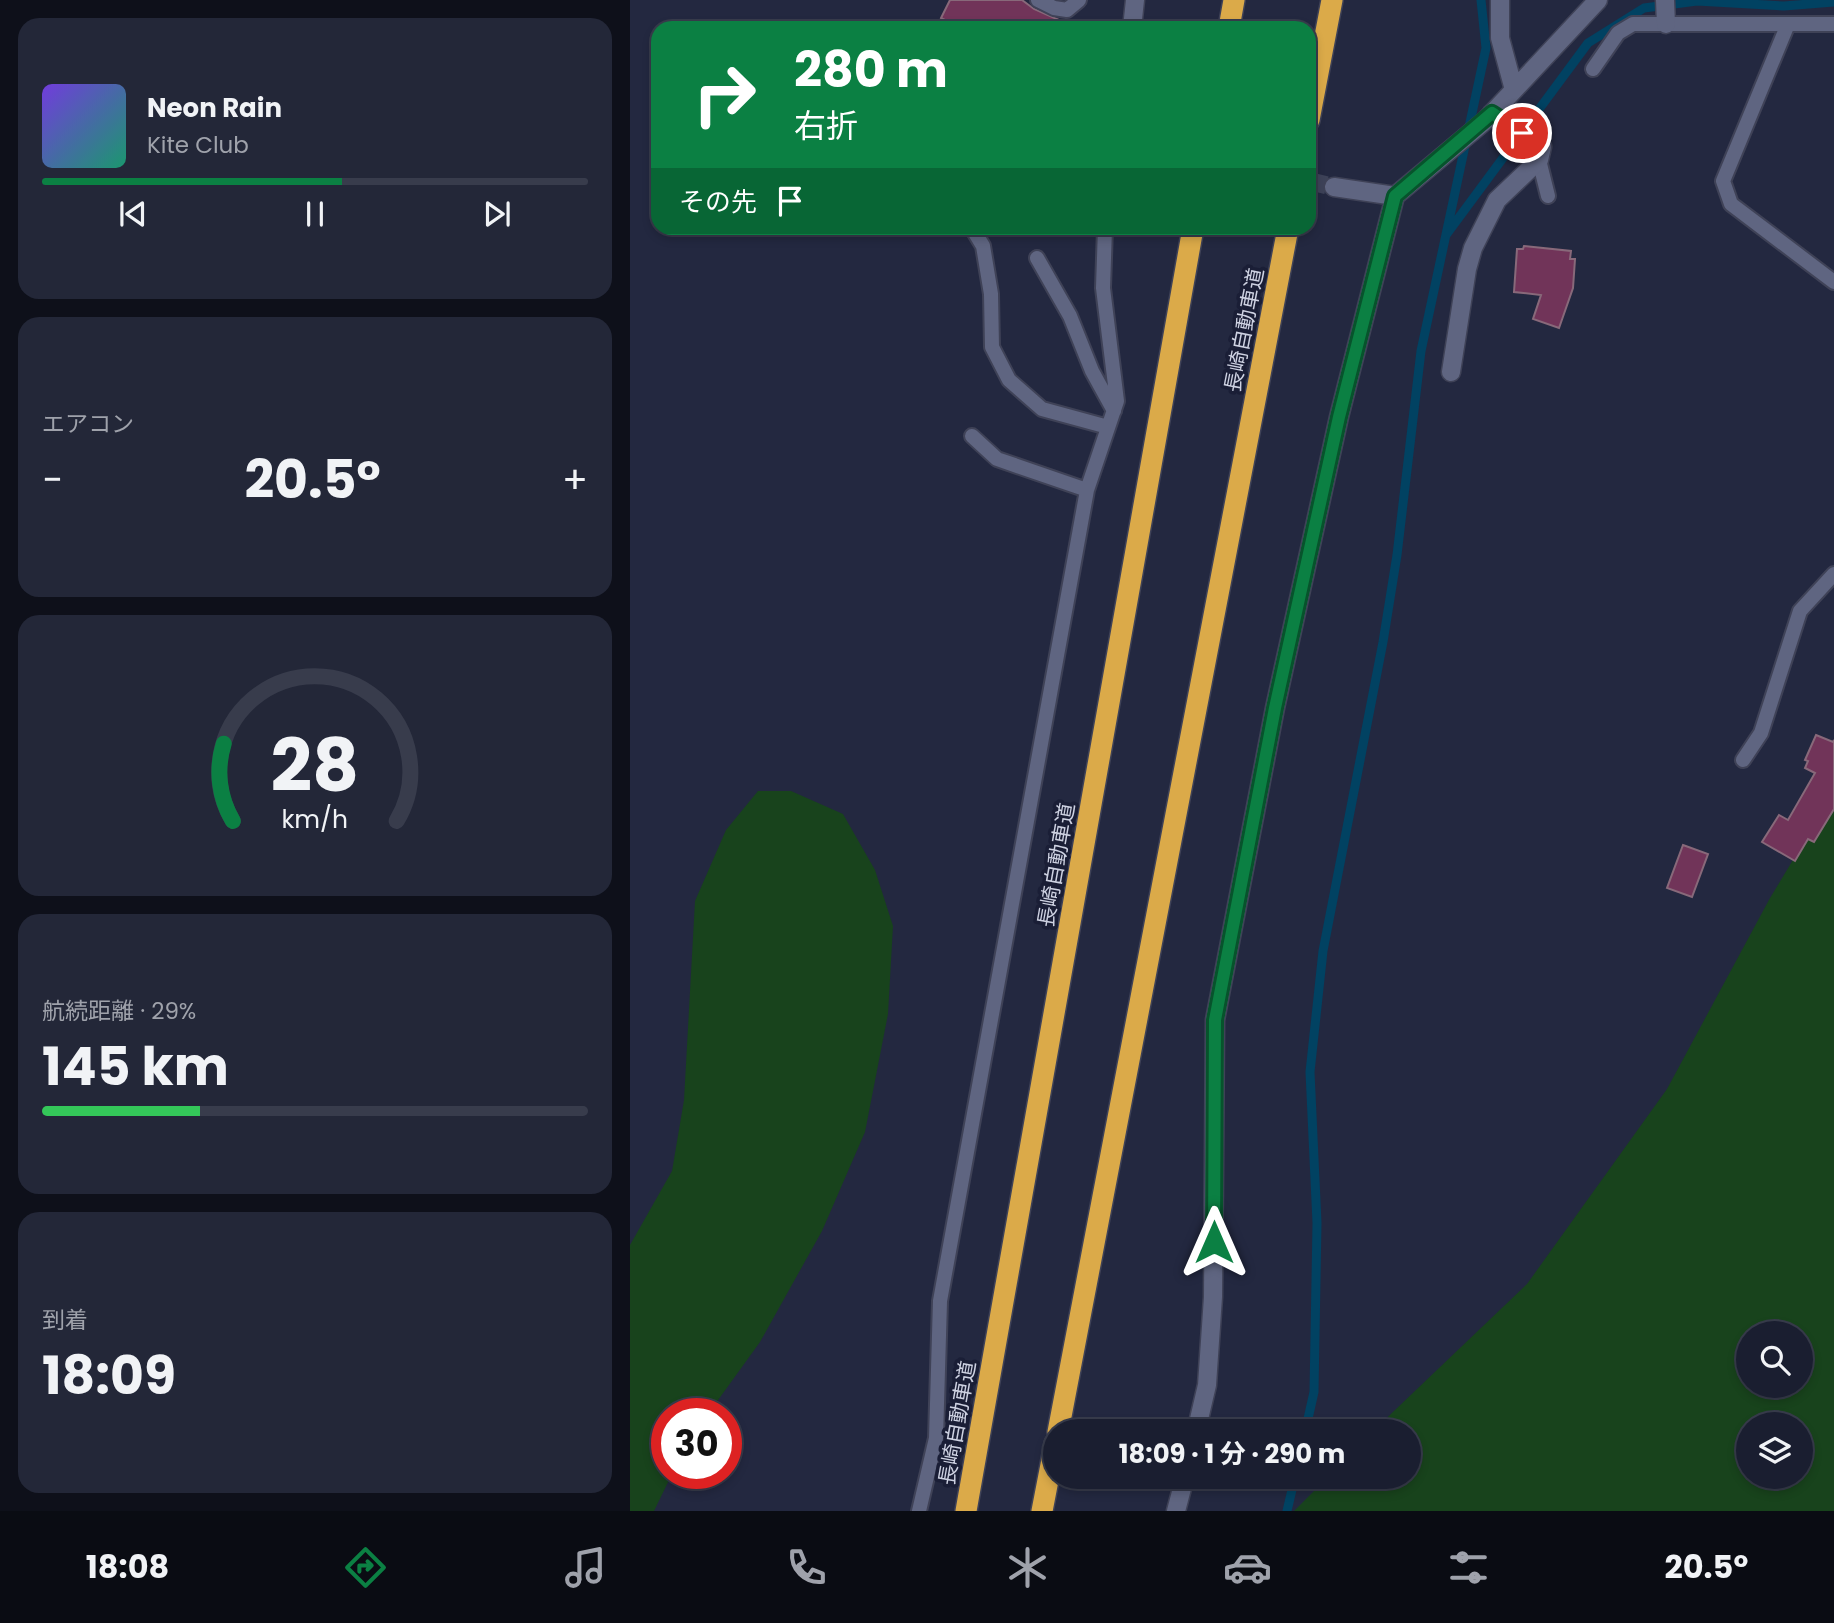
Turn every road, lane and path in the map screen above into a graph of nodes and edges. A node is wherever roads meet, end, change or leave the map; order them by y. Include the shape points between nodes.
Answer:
1 (1038, 0) edge
2 (1079, 0) edge
3 (1135, 0) edge
4 (1234, 0) edge
5 (1332, 0) edge
6 (1500, 0) edge
7 (1598, 0) edge
8 (1665, 0) edge
9 (1133, 21) edge
10 (1230, 21) edge
11 (1666, 23) junction
12 (1834, 23) edge
13 (1788, 24) junction
14 (1594, 69) dead end
15 (1316, 83) edge
16 (1514, 90) junction
17 (1494, 118) junction
18 (1538, 152) junction
19 (1334, 187) tunnel mouth
20 (1395, 196) junction
21 (1548, 196) dead end
22 (976, 235) edge
23 (1105, 235) edge
24 (1192, 235) edge
25 (1287, 235) edge
26 (1037, 258) dead end
27 (1834, 282) edge
28 (1451, 372) dead end
29 (1114, 411) junction
30 (1108, 427) junction
31 (972, 436) dead end
32 (1087, 490) junction
33 (1834, 574) edge
34 (1743, 760) dead end
35 (1060, 1419) edge
36 (1199, 1419) edge
37 (1046, 1489) edge
38 (1182, 1489) edge
39 (919, 1511) edge
40 (966, 1511) edge
41 (1042, 1511) edge
42 (1176, 1511) edge

1 - 2 lane via 1067,10
3 - 9 street
4 - 10 highway
5 - 15 highway
6 - 16 street via 1500,38
7 - 16 street
8 - 11 street
11 - 13 lane
11 - 14 lane via 1633,24 1618,33
12 - 13 lane
13 - 27 lane via 1723,180 1731,204
16 - 17 street
17 - 18 street
17 - 20 street
18 - 21 lane
18 - 28 street via 1497,201 1473,248
19 - 20 street
20 - 36 street via 1339,417 1278,694 1215,1020 1213,1297 1207,1385
22 - 30 lane via 983,246 991,294 992,347 1009,380 1042,409
23 - 29 lane via 1102,288 1117,401
24 - 40 highway, 長崎自動車道
25 - 35 highway, 長崎自動車道
26 - 29 lane
29 - 30 lane
30 - 32 lane
31 - 32 lane via 997,459
32 - 39 lane via 940,1301 936,1438
33 - 34 lane via 1800,611 1761,733
37 - 41 highway
38 - 42 street

